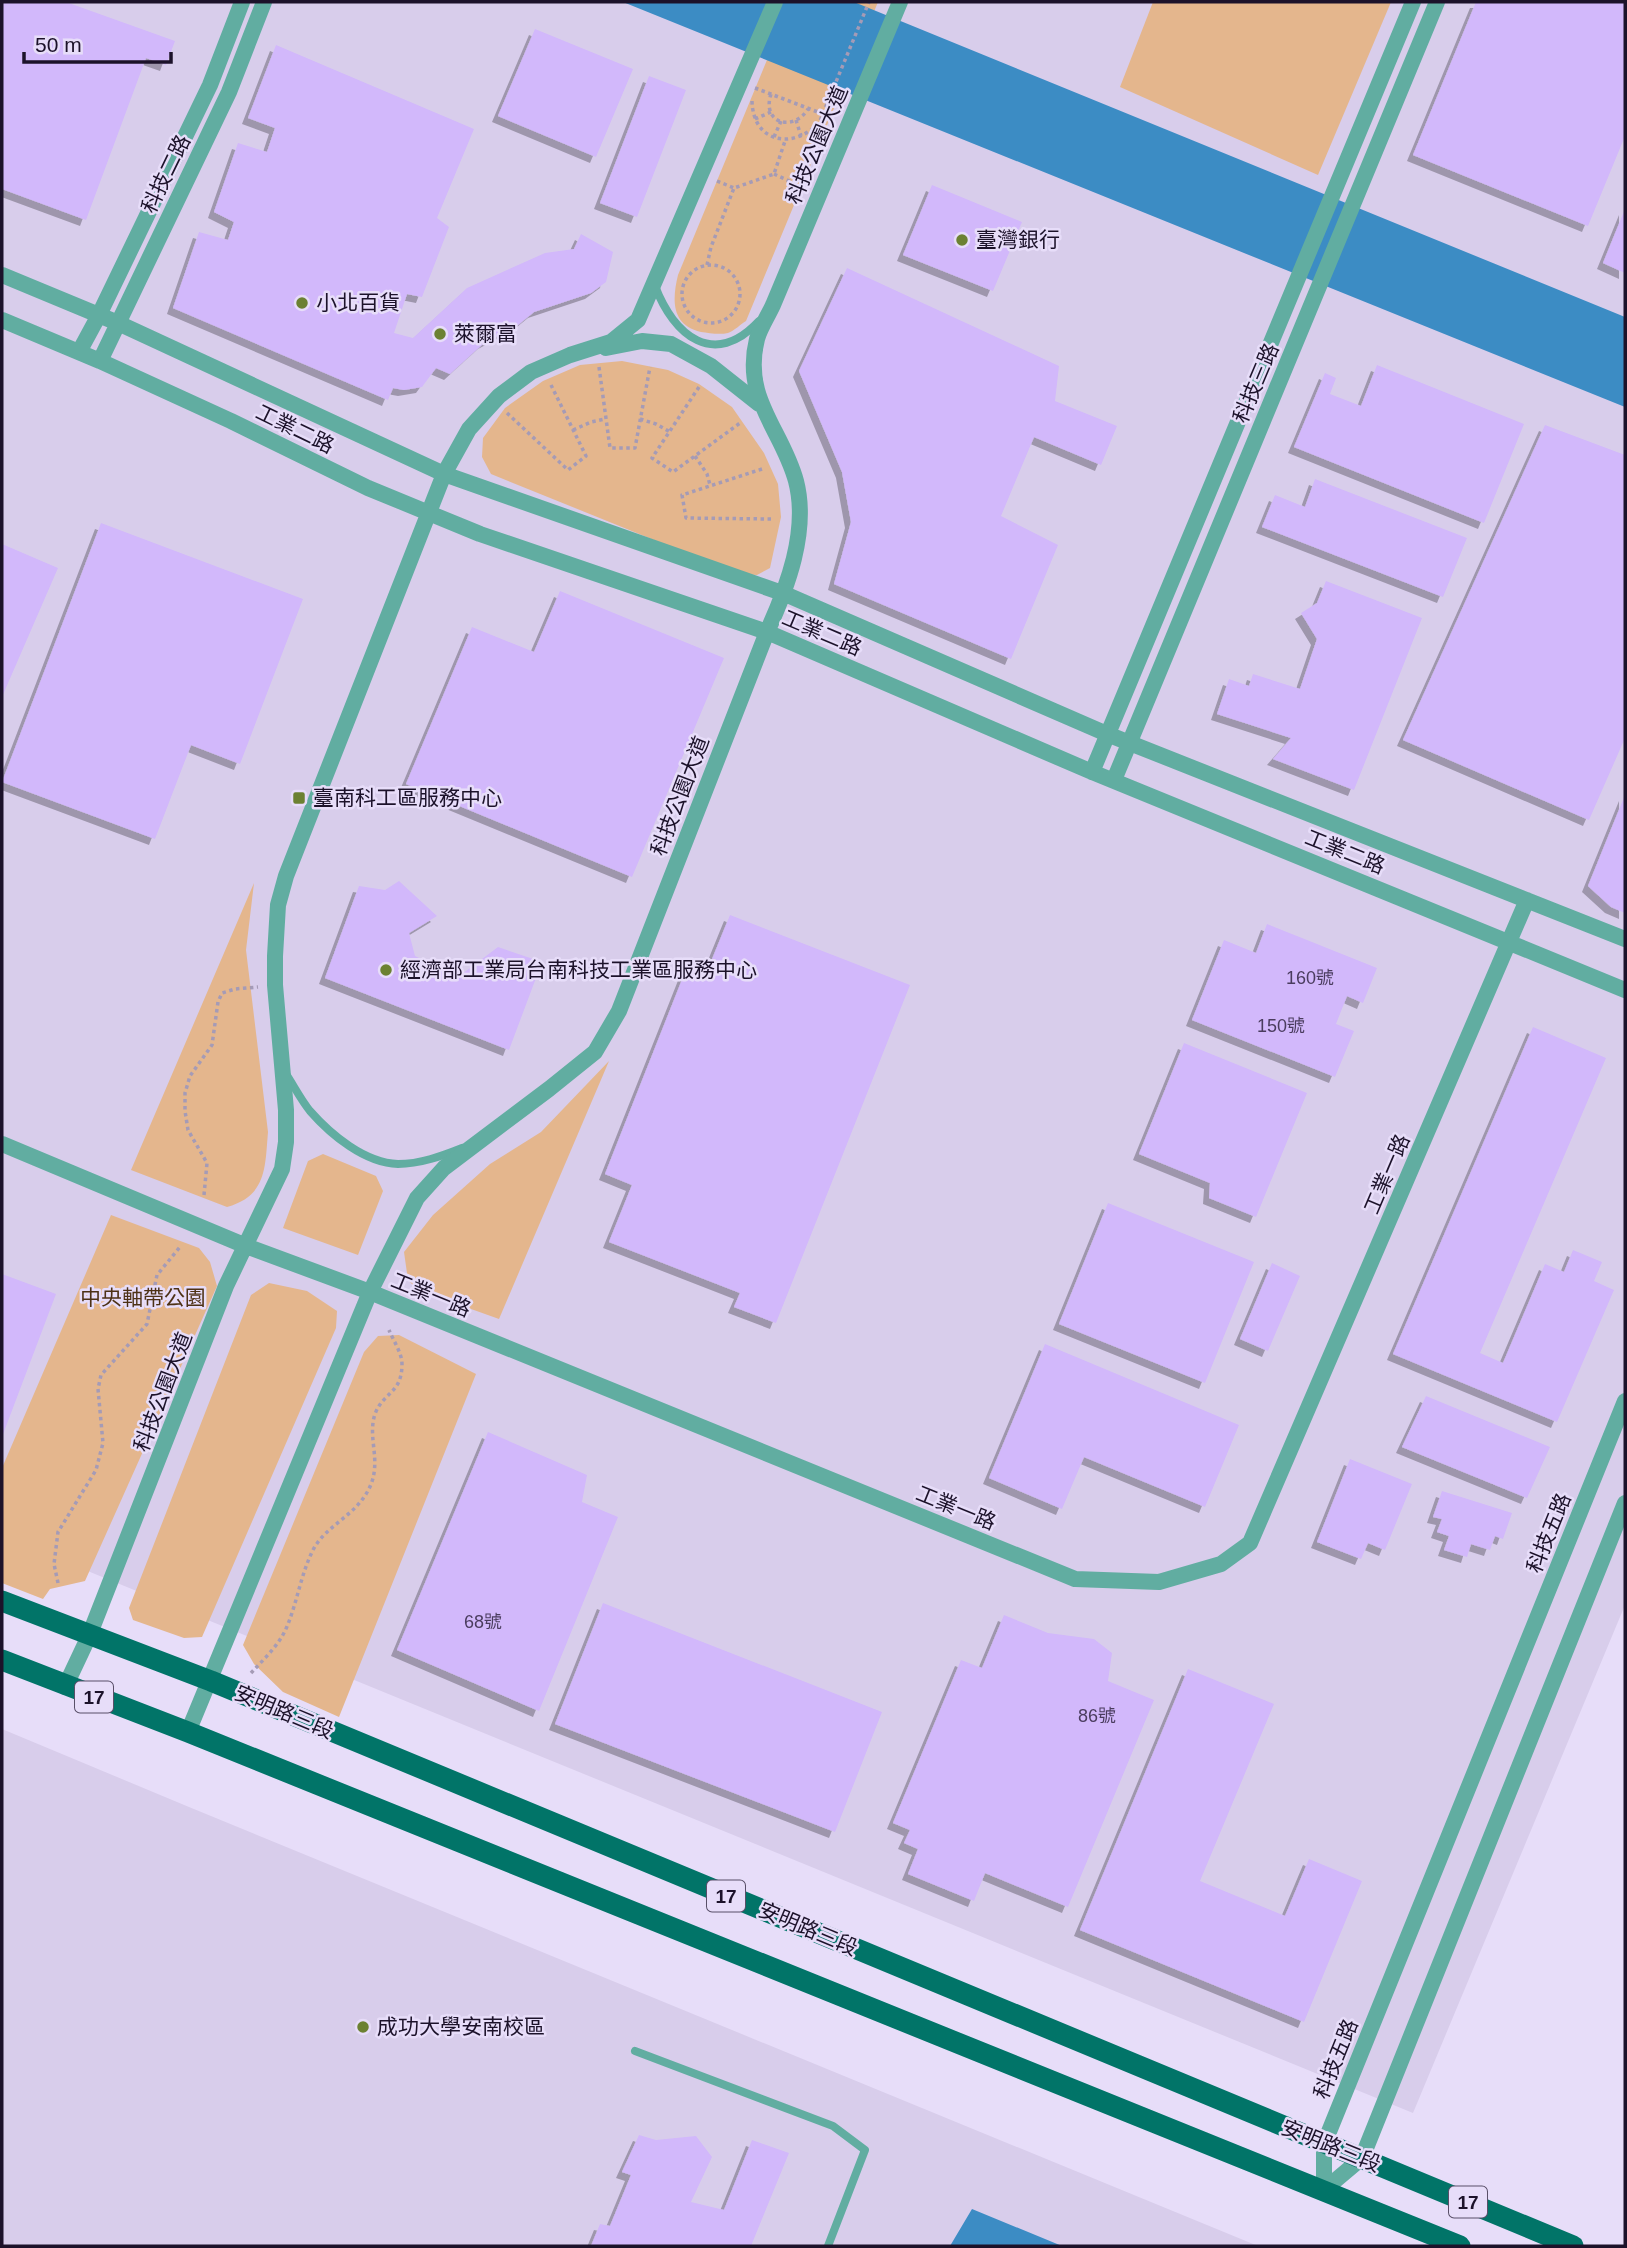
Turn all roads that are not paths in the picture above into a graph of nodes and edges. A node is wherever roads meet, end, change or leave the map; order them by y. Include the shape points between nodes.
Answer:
1 (242, 2) edge
2 (264, 2) edge
3 (775, 2) edge
4 (900, 2) edge
5 (1413, 2) edge
6 (1437, 2) edge
7 (2, 275) edge
8 (654, 283) junction
9 (773, 305) junction
10 (99, 316) junction
11 (2, 320) edge
12 (118, 324) junction
13 (79, 352) junction
14 (569, 355) junction
15 (100, 361) junction
16 (764, 408) junction
17 (444, 474) junction
18 (429, 513) junction
19 (785, 594) junction
20 (767, 632) junction
21 (1107, 734) junction
22 (1129, 742) junction
23 (1092, 772) junction
24 (1114, 780) junction
25 (1527, 900) junction
26 (1625, 939) edge
27 (1510, 942) junction
28 (1625, 990) edge
29 (283, 1069) junction
30 (475, 1143) junction
31 (2, 1144) edge
32 (246, 1246) junction
33 (370, 1292) junction
34 (1625, 1401) edge
35 (1625, 1503) edge
36 (2, 1601) edge
37 (89, 1636) junction
38 (2, 1660) edge
39 (211, 1681) junction
40 (65, 1686) junction
41 (188, 1732) junction
42 (635, 2051) dead end
43 (1324, 2144) junction
44 (1362, 2158) junction
45 (1324, 2190) junction
46 (828, 2246) edge
47 (1460, 2246) edge
48 (1573, 2246) edge

1 - 10 street, 科技二路 via 210,85
2 - 12 street, 科技二路 via 229,92
3 - 8 street, 科技公園大道
4 - 9 street, 科技公園大道
5 - 21 street, 科技三路
6 - 22 street, 科技三路
7 - 10 street, 工業二路
8 - 9 lane, 科技公園大道 via 673,322 688,336 708,344 732,341 751,330
8 - 14 street, 科技公園大道 via 638,320 611,342
9 - 16 street, 科技公園大道 via 757,337 752,375
10 - 12 street, 工業二路
10 - 13 street, 科技二路
11 - 13 street, 工業二路
12 - 15 street, 科技二路
12 - 17 street, 工業二路
13 - 15 street, 工業二路
14 - 16 street, 科技公園大道 via 642,341 671,344 711,366
14 - 17 street, 科技公園大道 via 531,372 499,396 469,429
15 - 18 street, 工業二路
16 - 19 street, 科技公園大道 via 796,482 800,515
17 - 18 street, 科技公園大道
17 - 19 street, 工業二路
18 - 20 street, 工業二路
18 - 29 street, 科技公園大道 via 278,905 275,985
19 - 20 street, 科技公園大道
19 - 21 street, 工業二路
20 - 23 street, 工業二路
20 - 30 street, 科技公園大道 via 619,1011 595,1052
21 - 22 street, 工業二路
21 - 23 street, 科技三路
22 - 24 street, 科技三路
22 - 25 street, 工業二路
23 - 24 street, 工業二路
24 - 27 street, 工業二路
25 - 26 street, 工業二路
25 - 27 street, 工業一路
27 - 28 street, 工業二路
27 - 33 street, 工業一路 via 1250,1543 1221,1564 1159,1582 1075,1579
29 - 30 lane, 科技公園大道 via 309,1110 349,1145 374,1158 397,1164 438,1157
29 - 32 street, 科技公園大道 via 286,1142 282,1169
30 - 33 street, 科技公園大道 via 417,1198
31 - 32 street, 工業一路
32 - 33 street, 工業一路
32 - 37 street, 科技公園大道 via 226,1286
33 - 39 street, 科技公園大道
34 - 43 street, 科技五路
35 - 44 street
36 - 37 main road, 安明路三段 / 17
37 - 39 main road, 安明路三段 / 17
37 - 40 street, 科技公園大道
38 - 40 main road, 安明路三段 / 17
39 - 41 street, 科技公園大道
39 - 43 main road, 安明路三段 / 17
40 - 41 main road, 安明路三段 / 17
41 - 45 main road, 安明路三段 / 17
42 - 46 lane via 833,2126 865,2150
43 - 44 main road, 安明路三段 / 17
43 - 45 street, 科技五路
44 - 45 street
44 - 48 main road, 安明路三段 / 17
45 - 47 main road, 安明路三段 / 17

